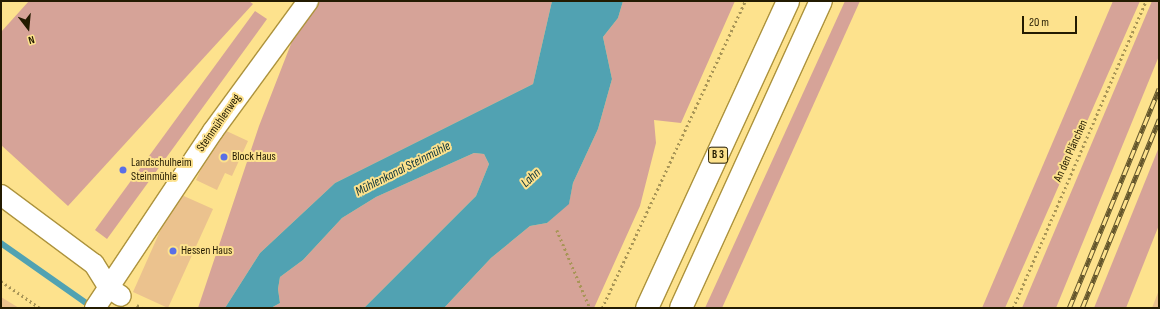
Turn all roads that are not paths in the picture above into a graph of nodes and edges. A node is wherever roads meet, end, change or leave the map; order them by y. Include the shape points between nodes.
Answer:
1 (308, 1) edge
2 (788, 1) edge
3 (821, 1) edge
4 (1, 195) edge
5 (106, 298) edge
6 (647, 308) edge
7 (681, 308) edge

1 - 5 street, Steinmühlenweg via 213,130
2 - 6 highway, B 3
3 - 7 highway, B 3
4 - 5 street via 94,264

